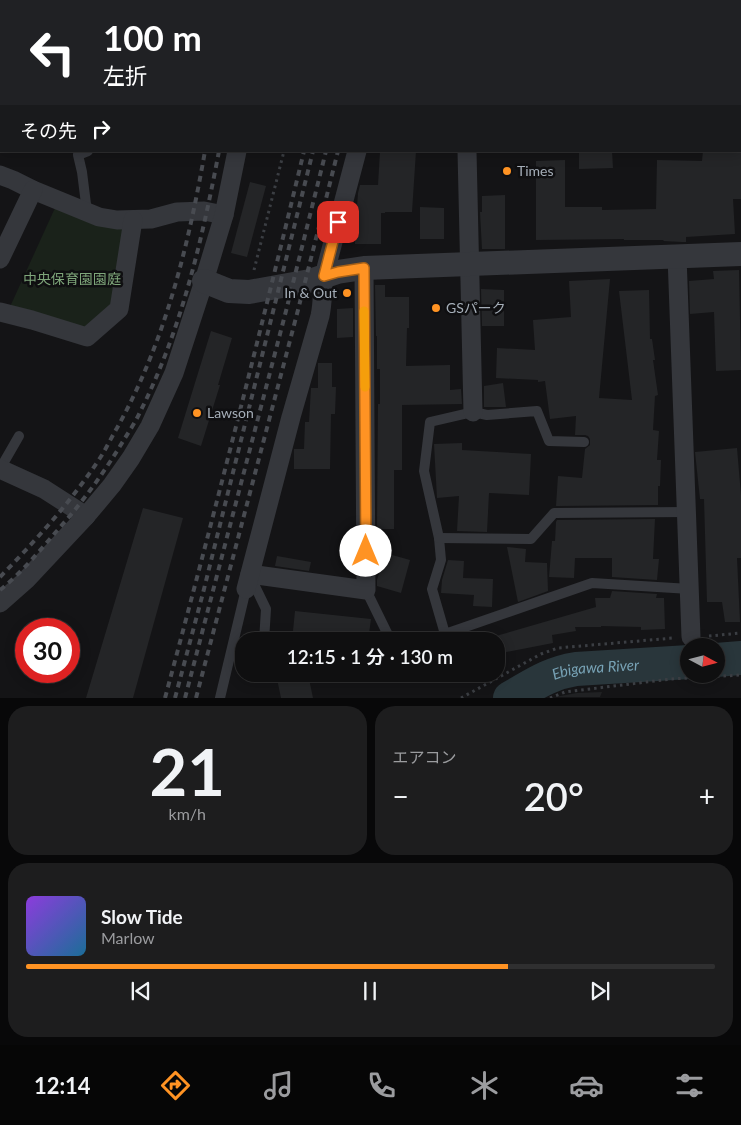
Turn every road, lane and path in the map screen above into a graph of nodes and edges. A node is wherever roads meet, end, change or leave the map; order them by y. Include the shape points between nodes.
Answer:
1 (86, 152) edge
2 (237, 152) edge
3 (284, 152) edge
4 (357, 152) edge
5 (467, 152) edge
6 (0, 175) edge
7 (33, 190) junction
8 (87, 212) junction
9 (224, 215) junction
10 (133, 220) junction
11 (741, 254) edge
12 (677, 256) junction
13 (0, 259) edge
14 (469, 264) junction
15 (364, 268) junction
16 (324, 276) junction
17 (204, 281) junction
18 (249, 292) junction
19 (0, 312) edge
20 (473, 412) junction
21 (19, 436) dead end
22 (584, 442) dead end
23 (0, 469) edge
24 (687, 512) junction
25 (86, 516) junction
26 (439, 538) junction
27 (248, 582) junction
28 (690, 589) junction
29 (366, 590) junction
30 (0, 603) edge
31 (265, 632) edge
32 (387, 632) edge
33 (741, 633) edge
34 (692, 637) junction
35 (741, 675) edge
36 (220, 698) edge
37 (461, 698) edge
38 (550, 698) edge

1 - 8 lane via 78,155
2 - 9 street
3 - 18 path
4 - 16 street
5 - 14 street
6 - 7 street
7 - 8 street
7 - 13 street
8 - 10 street via 98,217
9 - 10 street via 204,211 177,212
9 - 17 street
10 - 19 street via 119,309 87,337
11 - 12 street
12 - 14 street
12 - 24 street
14 - 15 street
14 - 20 street
15 - 16 street
15 - 29 street
16 - 18 street
16 - 27 street via 320,316
17 - 18 street via 229,291
17 - 25 street via 174,373 150,426 112,485
20 - 22 lane via 487,415 537,411 549,441
20 - 26 lane via 430,422 424,471
21 - 23 lane
23 - 25 street via 44,489
24 - 26 lane via 554,513 531,539
24 - 28 street
25 - 30 street
26 - 28 lane via 441,560 432,589 445,634 592,583
27 - 29 street
27 - 31 lane via 266,609
27 - 36 lane
28 - 34 street
29 - 32 lane
33 - 34 path
34 - 37 path via 558,648
35 - 38 path via 671,679 565,692

